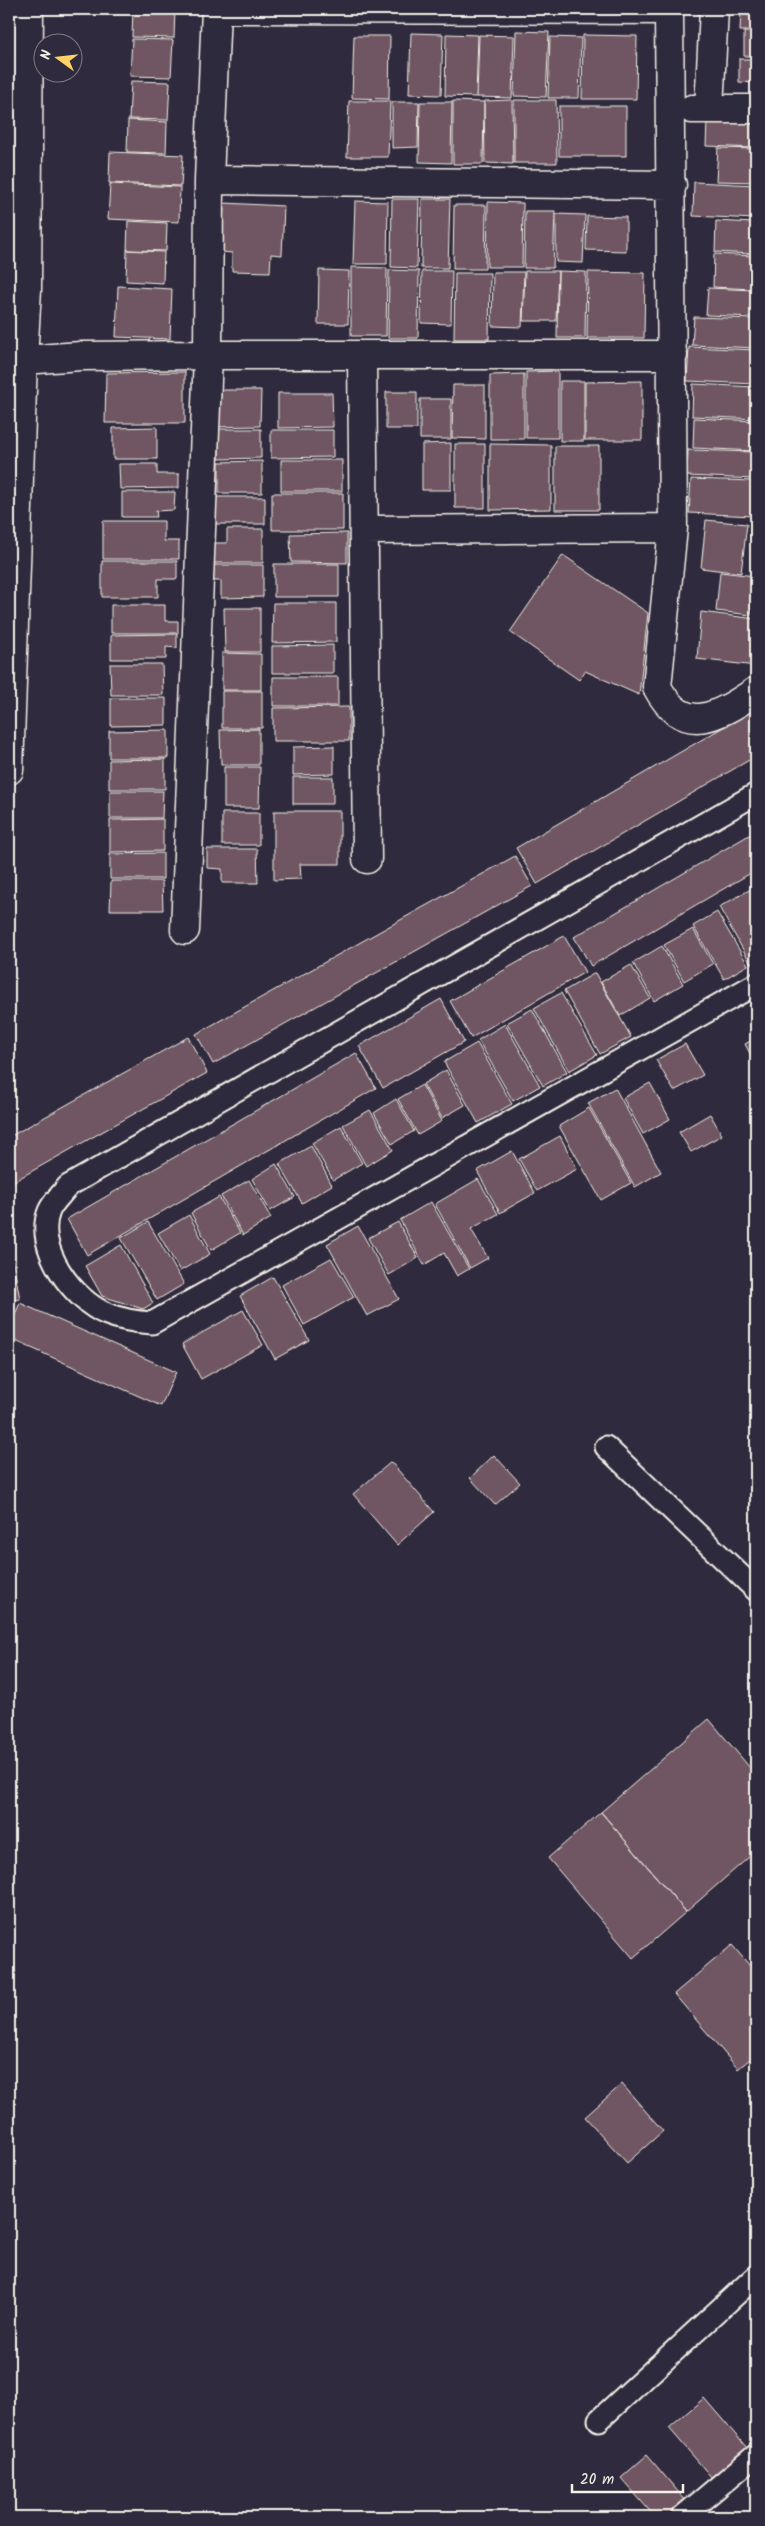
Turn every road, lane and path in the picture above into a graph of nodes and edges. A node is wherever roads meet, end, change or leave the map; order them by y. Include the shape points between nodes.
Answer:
1 (29, 9) edge
2 (216, 9) edge
3 (224, 9) edge
4 (714, 9) edge
5 (669, 10) edge
6 (670, 107) junction
7 (756, 109) edge
8 (709, 110) junction
9 (209, 180) junction
10 (672, 185) junction
11 (208, 355) junction
12 (362, 355) junction
13 (673, 355) junction
14 (23, 360) junction
15 (673, 528) junction
16 (364, 530) junction
17 (756, 691) edge
18 (9, 770) edge
19 (756, 794) edge
20 (367, 859) dead end
21 (185, 930) dead end
22 (756, 984) edge
23 (606, 1447) dead end
24 (756, 1590) edge
25 (756, 2276) edge
26 (599, 2420) dead end
27 (756, 2455) edge
28 (682, 2517) edge

1 - 14 street via 27,289
2 - 9 street
3 - 5 street
4 - 8 street
5 - 6 street
6 - 8 street
6 - 10 street
7 - 8 street
9 - 10 street
9 - 11 street
10 - 13 street
11 - 12 street
11 - 14 street
11 - 21 street
12 - 13 street
12 - 16 street
13 - 15 street
14 - 18 street
15 - 16 street
15 - 17 street via 657,687 665,702 682,715 702,719 719,715
16 - 20 street
19 - 22 lane via 68,1186 49,1211 46,1237 53,1263 78,1294 105,1314 152,1323
23 - 24 lane
25 - 26 lane
27 - 28 lane

